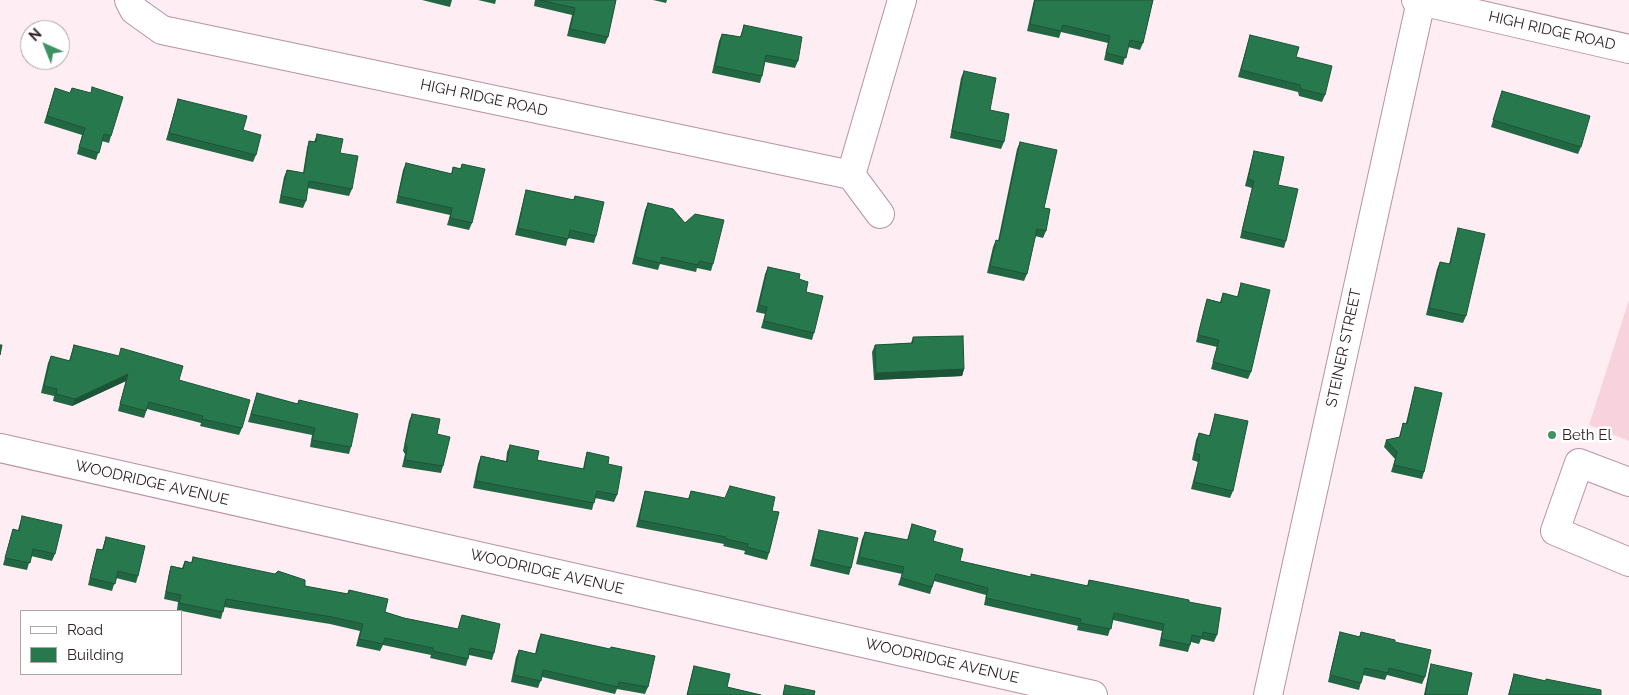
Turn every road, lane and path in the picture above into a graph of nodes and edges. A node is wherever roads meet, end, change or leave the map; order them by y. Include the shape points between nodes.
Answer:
1 (129, 0) edge
2 (902, 0) edge
3 (1418, 1) edge
4 (1629, 49) edge
5 (851, 175) junction
6 (880, 214) dead end
7 (0, 448) edge
8 (1629, 482) edge
9 (1629, 562) edge
10 (1094, 695) edge
11 (1268, 695) edge

1 - 5 street, HIGH RIDGE ROAD via 134,10 162,30
2 - 5 street
3 - 4 street, HIGH RIDGE ROAD
3 - 11 street, STEINER STREET
5 - 6 street
7 - 10 street, WOODRIDGE AVENUE
8 - 9 street via 1579,463 1555,532

